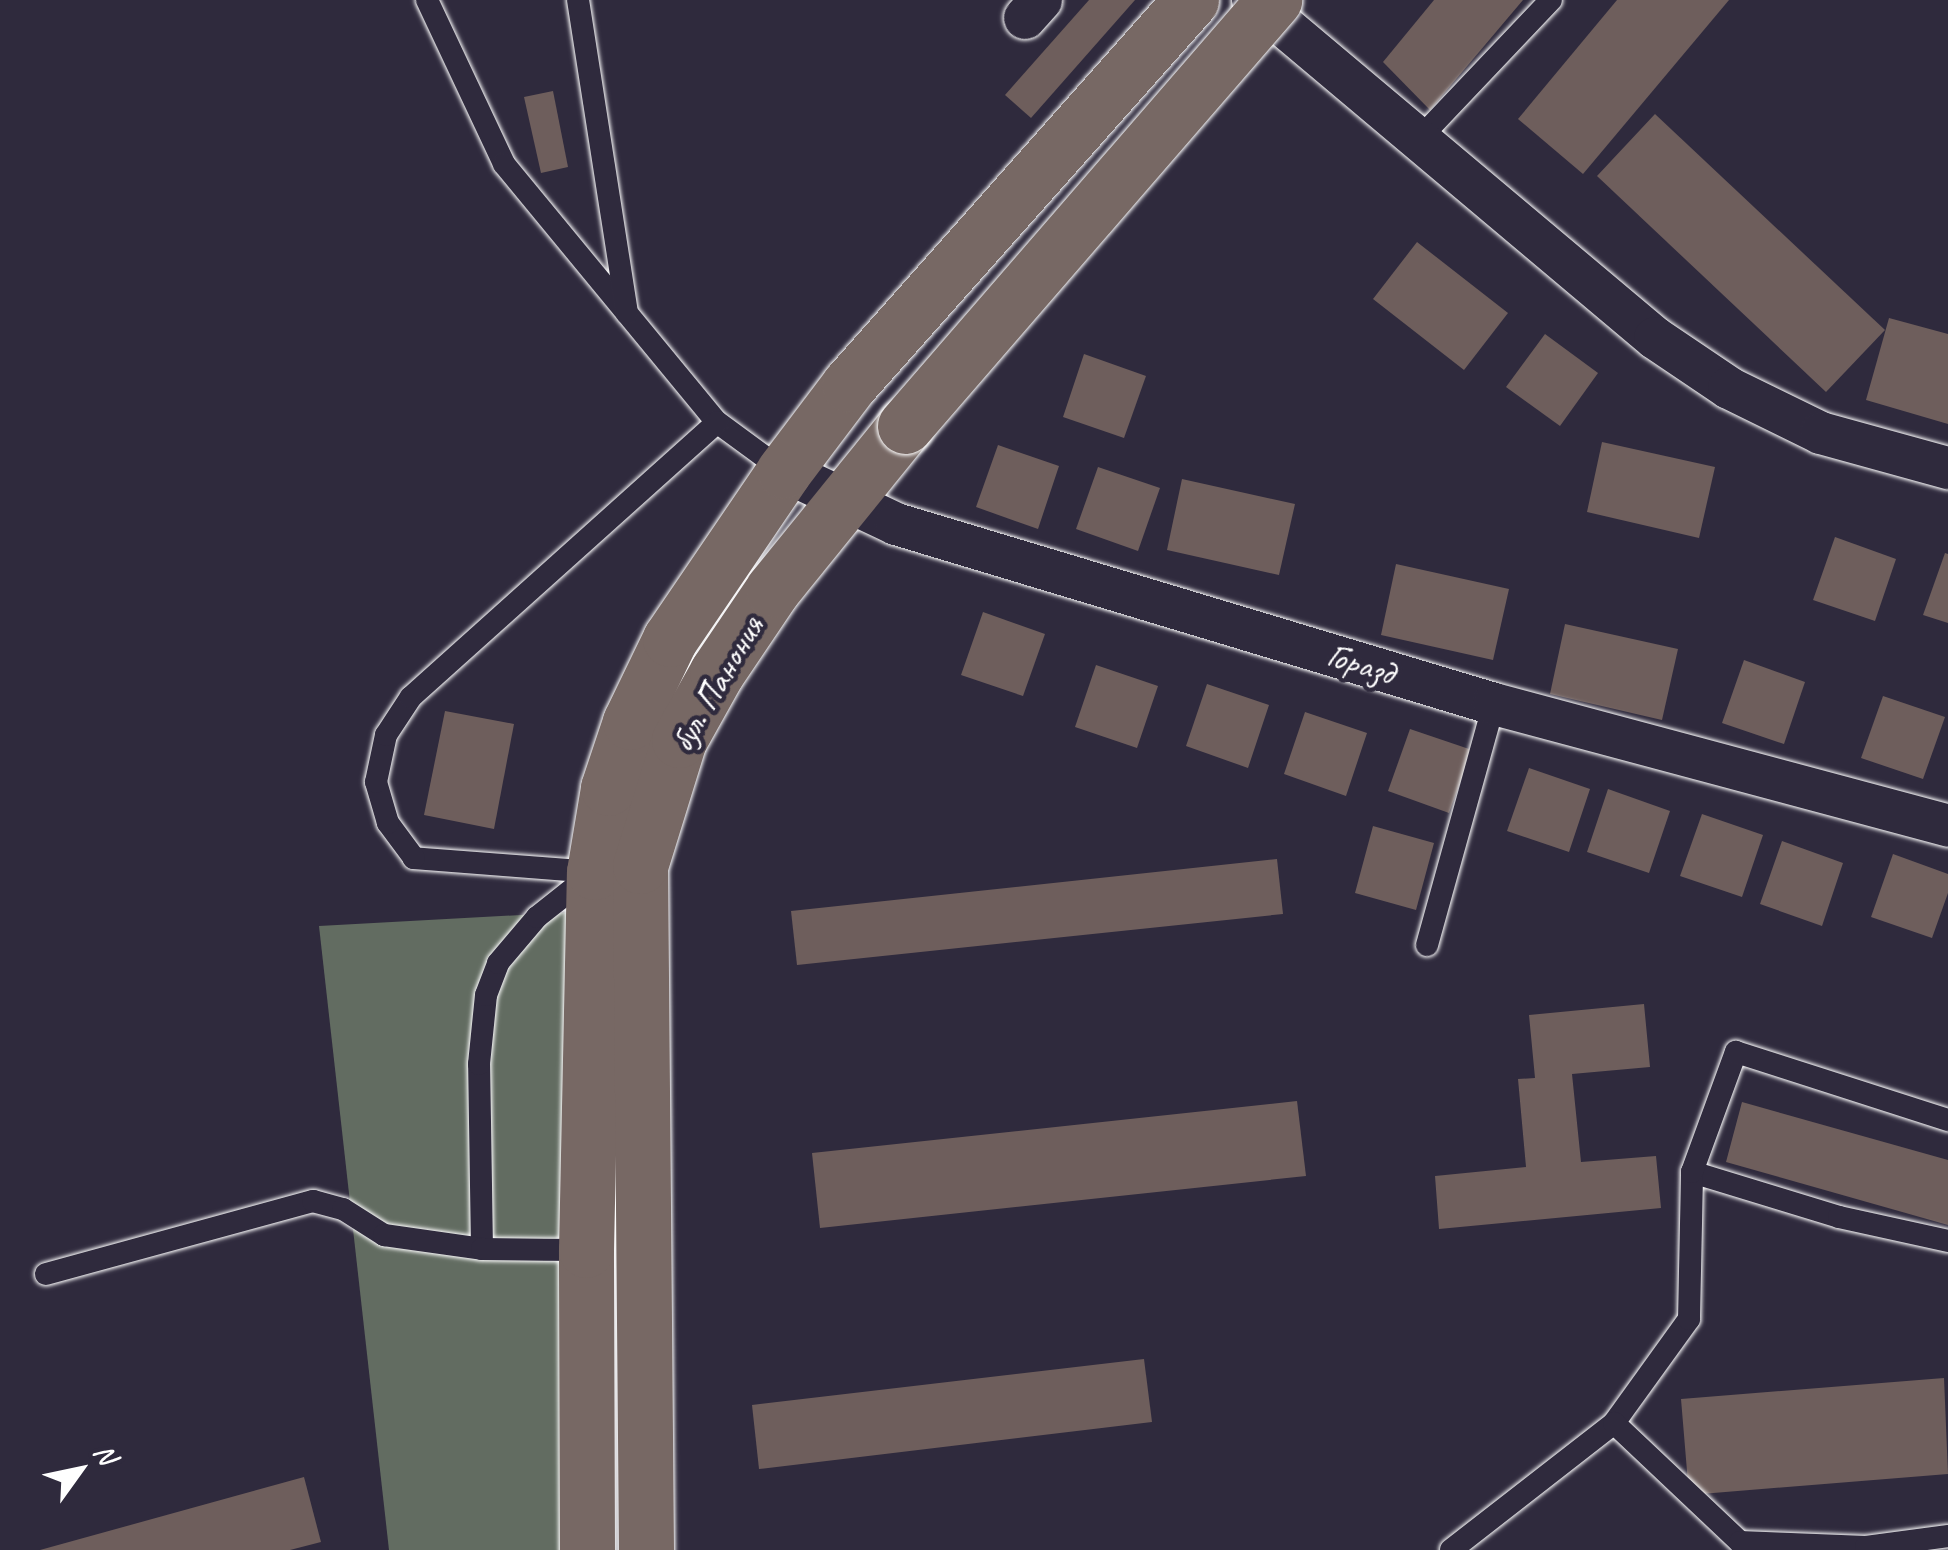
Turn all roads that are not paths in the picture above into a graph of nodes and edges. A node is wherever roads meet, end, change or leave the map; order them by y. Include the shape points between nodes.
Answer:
1 (427, 0) edge
2 (578, 0) edge
3 (1190, 0) edge
4 (1253, 0) edge
5 (1274, 0) edge
6 (1552, 0) edge
7 (1418, 140) junction
8 (628, 316) junction
9 (718, 422) junction
10 (1948, 468) edge
11 (784, 470) junction
12 (841, 500) junction
13 (1494, 704) junction
14 (1948, 826) edge
15 (594, 872) junction
16 (1427, 945) dead end
17 (1948, 1120) edge
18 (1692, 1172) junction
19 (1948, 1241) edge
20 (482, 1249) junction
21 (586, 1250) junction
22 (46, 1274) dead end
23 (1614, 1423) junction
24 (1948, 1536) edge
25 (588, 1550) edge
26 (646, 1550) edge
27 (1451, 1550) edge

1 - 8 lane via 504,164
2 - 8 lane
3 - 11 main road, бул. Панония via 849,384
4 - 7 street
5 - 12 main road, бул. Панония, bridge
6 - 7 lane
7 - 10 street via 1655,338 1729,388 1821,433
8 - 9 lane
9 - 11 lane
9 - 15 lane via 411,697 386,734 376,782 388,823 414,858
11 - 12 street, Горазд
11 - 15 main road, бул. Панония via 670,639 638,706 608,788
12 - 13 street, Горазд via 896,524
12 - 26 main road, бул. Панония via 735,644 679,740 640,866
13 - 14 street, Горазд
13 - 16 lane
15 - 20 lane via 537,917 498,963 486,994 479,1064
15 - 21 main road, бул. Панония
17 - 18 lane via 1736,1052
18 - 19 lane via 1839,1217
18 - 23 lane via 1690,1319
20 - 21 lane
20 - 22 lane via 384,1235 343,1209 313,1201
21 - 25 main road, бул. Панония
23 - 24 lane via 1740,1542 1866,1547
23 - 27 lane

